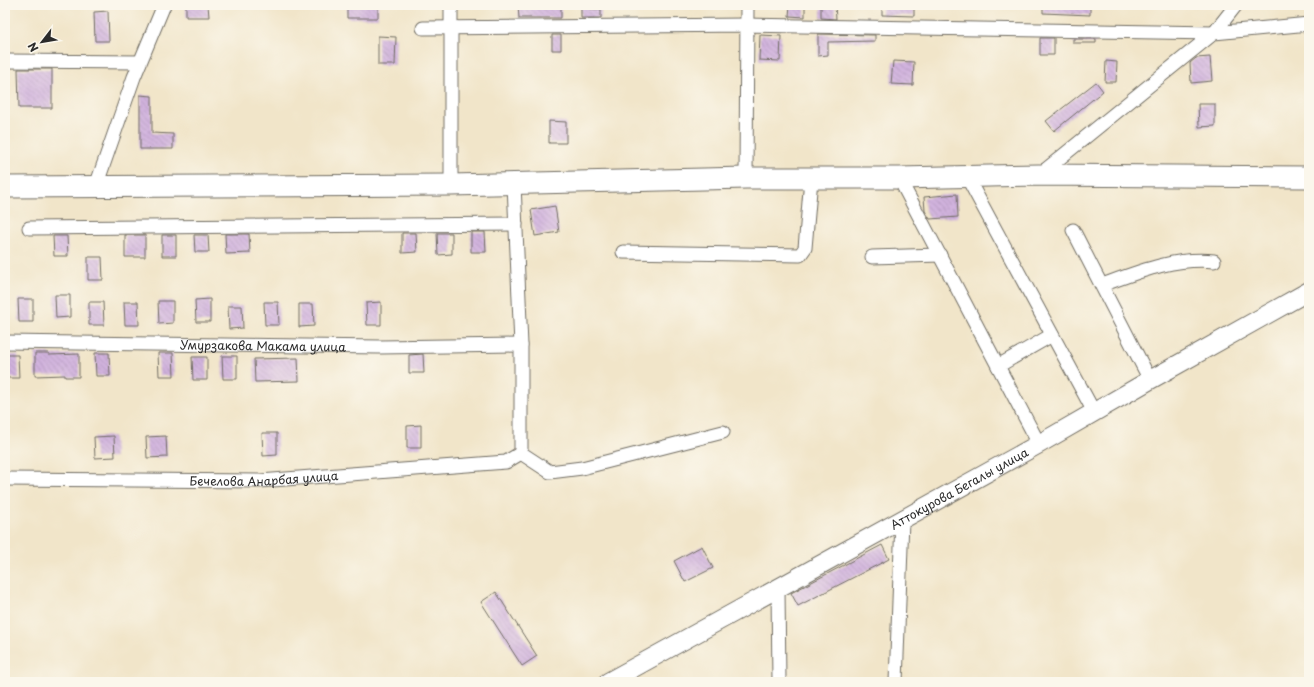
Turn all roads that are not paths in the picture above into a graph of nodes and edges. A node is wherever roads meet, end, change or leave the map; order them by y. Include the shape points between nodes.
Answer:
1 (164, 5) edge
2 (451, 5) edge
3 (747, 5) edge
4 (1236, 5) edge
5 (1309, 24) edge
6 (748, 25) junction
7 (423, 28) dead end
8 (451, 28) junction
9 (1214, 32) junction
10 (5, 61) edge
11 (140, 62) junction
12 (1039, 175) junction
13 (967, 177) junction
14 (1309, 177) edge
15 (746, 178) junction
16 (899, 178) junction
17 (811, 179) junction
18 (514, 184) junction
19 (451, 185) junction
20 (96, 186) junction
21 (5, 187) edge
22 (516, 224) junction
23 (29, 228) dead end
24 (1073, 230) dead end
25 (623, 252) dead end
26 (940, 256) junction
27 (872, 257) dead end
28 (1214, 261) dead end
29 (1102, 285) junction
30 (1309, 291) edge
31 (1052, 335) junction
32 (5, 342) edge
33 (521, 345) junction
34 (998, 366) junction
35 (1150, 380) junction
36 (1094, 412) junction
37 (723, 432) dead end
38 (1040, 444) junction
39 (521, 453) junction
40 (5, 479) edge
41 (902, 520) junction
42 (778, 589) junction
43 (608, 682) edge
44 (780, 682) edge
45 (896, 682) edge

1 - 11 street
2 - 8 street
3 - 6 street
4 - 9 street
5 - 9 street
6 - 8 street
6 - 9 street
6 - 15 street
7 - 8 street
8 - 19 street
9 - 12 street
10 - 11 street
11 - 20 street
12 - 13 highway
12 - 14 highway
13 - 16 highway
13 - 31 street
15 - 17 highway
15 - 18 highway
16 - 17 highway
16 - 26 street
17 - 25 street via 805,248 800,255
18 - 19 highway
18 - 22 street
19 - 20 highway
20 - 21 highway
22 - 23 street
22 - 33 street
24 - 29 street
26 - 27 street
26 - 34 street
28 - 29 street via 1194,259 1147,269
29 - 35 street
30 - 35 main road, Аттокурова Бегалы улица
31 - 34 street
31 - 36 street
32 - 33 street, Умурзакова Макама улица via 380,347
33 - 39 street
34 - 38 street
35 - 36 main road, Аттокурова Бегалы улица
36 - 38 main road, Аттокурова Бегалы улица
37 - 39 street via 582,468 550,472
38 - 41 main road, Аттокурова Бегалы улица
39 - 40 street, Бечелова Анарбая улица via 506,462 260,481
41 - 42 main road, Аттокурова Бегалы улица
41 - 45 street
42 - 43 main road, Аттокурова Бегалы улица
42 - 44 street

